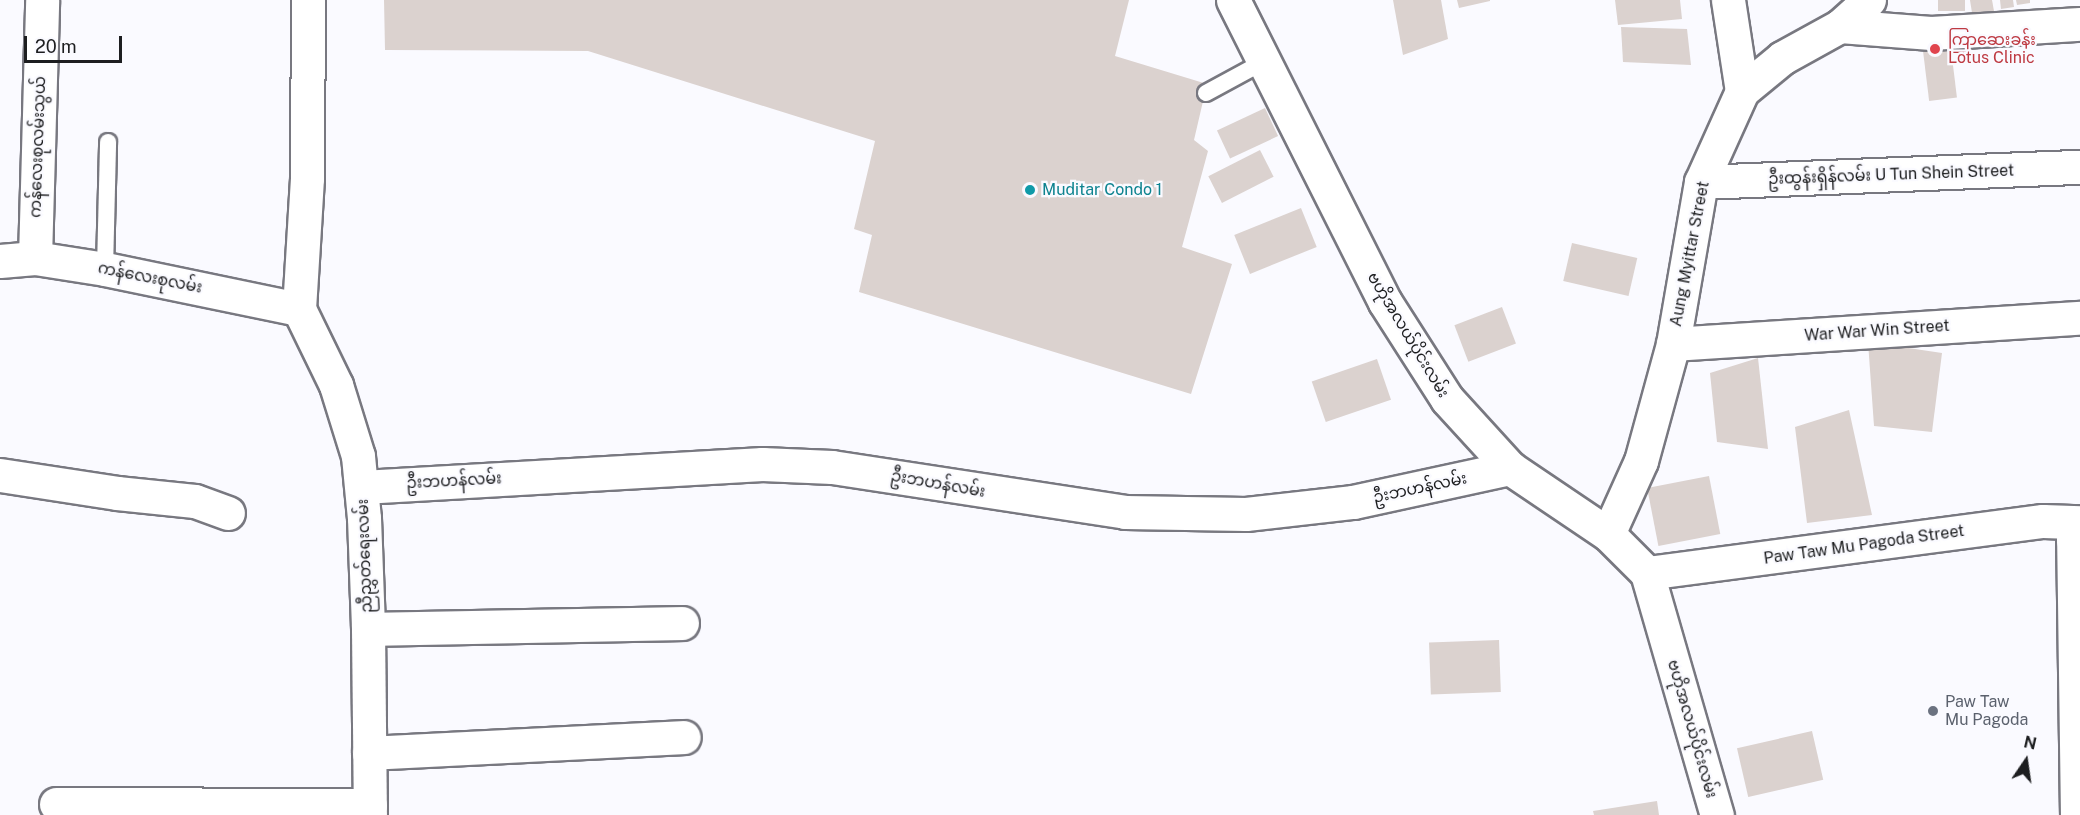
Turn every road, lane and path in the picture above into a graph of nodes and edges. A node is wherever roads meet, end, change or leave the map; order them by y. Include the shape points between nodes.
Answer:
1 (42, 0) edge
2 (308, 0) edge
3 (1233, 0) edge
4 (1728, 0) edge
5 (1869, 0) edge
6 (2080, 24) edge
7 (1840, 26) junction
8 (1263, 62) junction
9 (1742, 91) junction
10 (1206, 93) dead end
11 (108, 142) dead end
12 (2080, 167) edge
13 (1701, 182) junction
14 (35, 258) junction
15 (0, 261) edge
16 (105, 269) junction
17 (298, 309) junction
18 (2080, 318) edge
19 (1673, 344) junction
20 (1510, 468) junction
21 (0, 475) edge
22 (362, 487) junction
23 (228, 513) dead end
24 (2078, 531) edge
25 (1608, 534) junction
26 (1647, 573) junction
27 (682, 623) dead end
28 (368, 629) junction
29 (684, 737) dead end
30 (369, 753) junction
31 (56, 804) dead end
32 (370, 810) edge
33 (1717, 815) edge
34 (2077, 815) edge

1 - 14 street, ကန်လေးစုလမ်းသွယ်
2 - 17 street via 307,178
3 - 8 street, ဗဟိုအလယ်ပိုင်းလမ်း
4 - 9 street
5 - 7 street, Aung Myittar Street
6 - 7 street via 1931,33
7 - 9 street, Aung Myittar Street via 1782,58
8 - 10 lane
8 - 20 street, ဗဟိုအလယ်ပိုင်းလမ်း via 1385,302 1447,399
9 - 13 street, Aung Myittar Street
11 - 16 lane
12 - 13 street, ဦးထွန်းရှိန်လမ်း U Tun Shein Street
13 - 19 street, Aung Myittar Street
14 - 15 street, ကန်လေးစုလမ်း
14 - 16 street, ကန်လေးစုလမ်း
16 - 17 street, ကန်လေးစုလမ်း
17 - 22 street, ညီညွှတ်ရေးလမ်း via 336,385 358,456
18 - 19 street, War War Win Street
19 - 25 street, Aung Myittar Street via 1641,461
20 - 22 street, ဦးဘဟန်လမ်း via 1353,502 1246,514 1125,512 832,466 762,464
20 - 25 street, ဗဟိုအလယ်ပိုင်းလမ်း
21 - 23 street via 195,501
22 - 28 street, ညီညွှတ်ရေးလမ်း
24 - 26 street, Paw Taw Mu Pagoda Street via 2043,521
24 - 34 street
25 - 26 street, ဗဟိုအလယ်ပိုင်းလမ်း
26 - 33 street, ဗဟိုအလယ်ပိုင်းလမ်း
27 - 28 street
28 - 30 street, ညီညွှတ်ရေးလမ်း
29 - 30 street
30 - 32 street, ညီညွှတ်ရေးလမ်း
31 - 32 street

